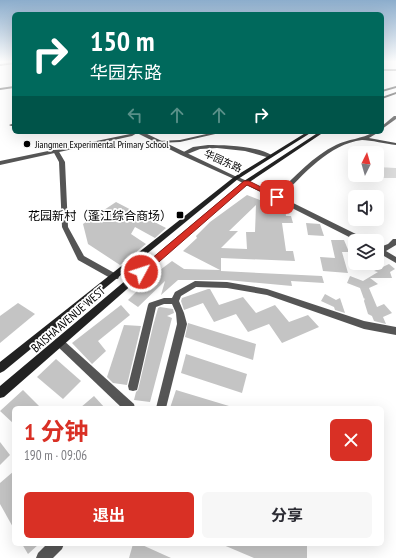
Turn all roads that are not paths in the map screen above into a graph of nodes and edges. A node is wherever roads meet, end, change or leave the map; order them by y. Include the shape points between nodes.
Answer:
1 (12, 87) edge
2 (396, 87) edge
3 (0, 89) edge
4 (384, 90) edge
5 (396, 93) edge
6 (384, 97) edge
7 (396, 117) edge
8 (384, 126) edge
9 (133, 134) edge
10 (143, 134) edge
11 (213, 134) edge
12 (307, 134) edge
13 (319, 134) edge
14 (373, 134) edge
15 (362, 139) junction
16 (158, 142) junction
17 (396, 144) edge
18 (56, 151) junction
19 (182, 154) junction
20 (270, 156) junction
21 (0, 162) edge
22 (236, 178) junction
23 (246, 182) junction
24 (277, 197) junction
25 (348, 234) edge
26 (396, 241) edge
27 (384, 248) edge
28 (384, 252) edge
29 (396, 260) edge
30 (115, 276) junction
31 (174, 301) junction
32 (396, 331) edge
33 (58, 342) junction
34 (0, 368) edge
35 (133, 386) dead end
36 (0, 393) edge
37 (128, 406) edge
38 (162, 406) edge
39 (55, 546) edge
40 (43, 558) edge

1 - 3 street
2 - 4 main road
5 - 6 main road
7 - 8 street
9 - 18 street
10 - 16 street, 华园东路
11 - 16 street via 180,141
12 - 20 main road, BAISHA AVENUE WEST
13 - 23 main road, BAISHA AVENUE WEST
14 - 15 street
15 - 17 street
15 - 24 street via 336,147 308,167
16 - 19 street, 华园东路
18 - 21 street
18 - 30 street via 62,162 65,227 81,258
19 - 20 street via 206,146 253,150
19 - 22 street, 华园东路
20 - 22 main road, BAISHA AVENUE WEST
22 - 23 street, 华园东路
22 - 30 main road, BAISHA AVENUE WEST
23 - 24 street, 华园东路
23 - 33 main road, BAISHA AVENUE WEST
24 - 25 street, 华园东路
26 - 27 street
28 - 29 street
30 - 34 main road, BAISHA AVENUE WEST
31 - 32 street via 185,289 195,284 226,285 267,292 364,325
31 - 35 street via 152,305
31 - 38 street via 182,324
33 - 36 main road, BAISHA AVENUE WEST
33 - 37 street
39 - 40 street

